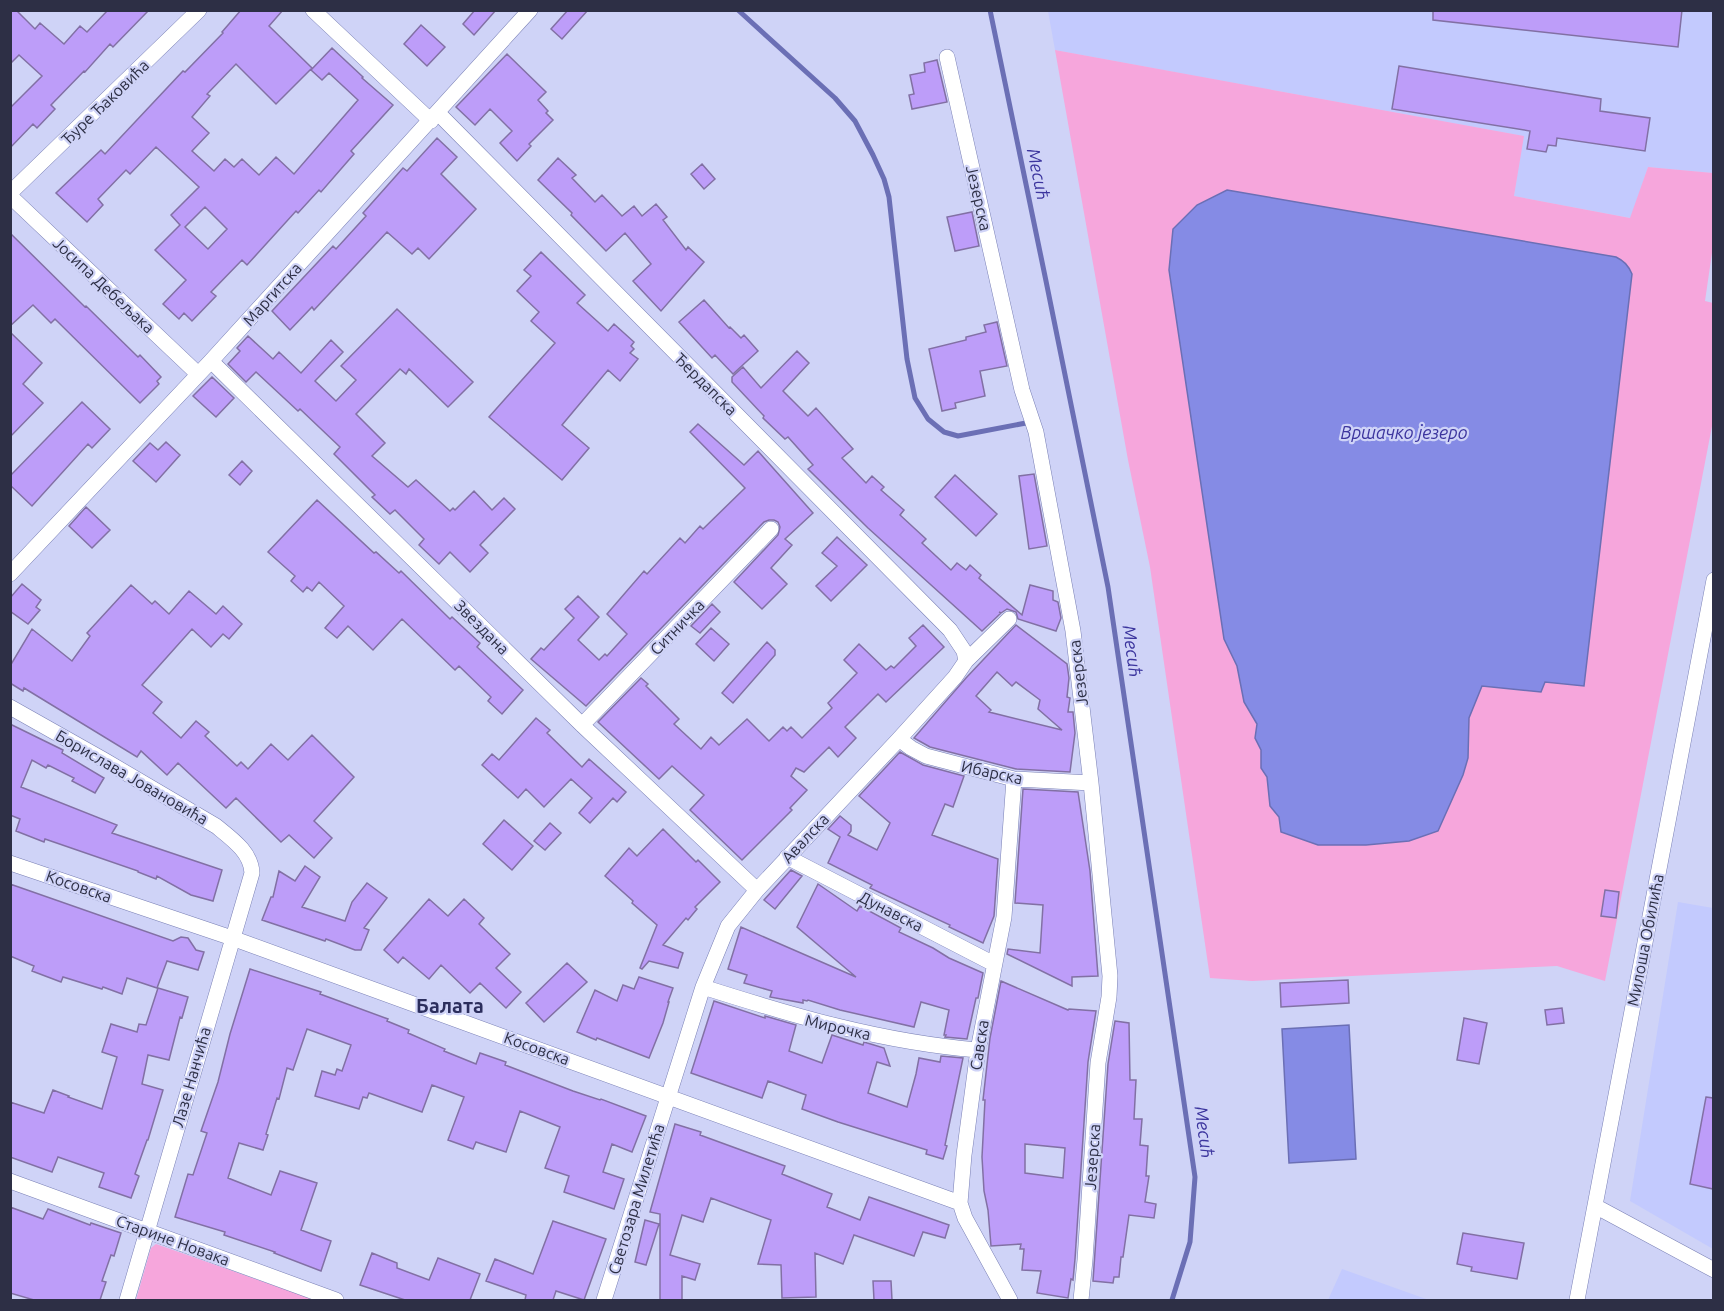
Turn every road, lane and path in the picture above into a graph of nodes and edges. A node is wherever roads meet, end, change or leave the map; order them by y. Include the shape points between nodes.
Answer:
1 (199, 10) edge
2 (313, 10) edge
3 (530, 10) edge
4 (947, 57) dead end
5 (434, 117) junction
6 (10, 195) edge
7 (211, 361) junction
8 (198, 374) junction
9 (771, 529) dead end
10 (10, 574) edge
11 (1713, 580) edge
12 (1009, 619) dead end
13 (966, 661) junction
14 (10, 707) edge
15 (582, 725) junction
16 (899, 739) junction
17 (1014, 779) junction
18 (1090, 783) junction
19 (247, 855) joint
20 (787, 857) junction
21 (10, 863) edge
22 (757, 890) junction
23 (232, 938) junction
24 (994, 964) junction
25 (703, 987) junction
26 (978, 1050) junction
27 (668, 1097) junction
28 (10, 1181) edge
29 (960, 1203) junction
30 (1595, 1206) junction
31 (147, 1230) junction
32 (1713, 1270) edge
33 (127, 1300) edge
34 (336, 1300) edge
35 (604, 1300) edge
36 (1010, 1300) edge
37 (1081, 1300) edge
38 (1576, 1300) edge

1 - 6 street, Ђуре Ђаковића
2 - 5 street, Ђердапска
3 - 5 street, Маргитска
4 - 18 street, Језерска via 1022,390 1036,432 1073,631
5 - 7 street, Маргитска
5 - 13 street, Ђердапска via 950,630
6 - 8 street, Јосипа Дебељака
7 - 8 street, Маргитска
7 - 15 street, Звездана
8 - 10 street, Маргитска
9 - 15 street, Ситничка
11 - 30 street, Милоша Обилића
12 - 13 street, Авалска
13 - 16 street, Авалска
14 - 19 street, Борислава Јовановића via 216,826
15 - 22 street, Звездана
16 - 17 street, Ибарска via 926,756
16 - 20 street, Авалска
17 - 18 street, Ибарска
17 - 24 street, Савска via 1006,900
18 - 37 street, Језерска via 1110,987 1098,1063
19 - 23 street, Лазе Нанчића via 252,873
20 - 22 street, Авалска
20 - 24 street, Дунавска
21 - 23 street, Косовска
22 - 25 street, Авалска via 728,926
23 - 27 street, Косовска
23 - 31 street, Лазе Нанчића
24 - 26 street, Савска
25 - 26 street, Мирочка via 797,1017 894,1040
25 - 27 street, Авалска
26 - 29 street, Савска
27 - 29 street, Косовска
27 - 35 street, Светозара Милетића
28 - 31 street, Старине Новака
29 - 36 street, Савска
30 - 32 street
30 - 38 street, Милоша Обилића
31 - 33 street, Лазе Нанчића
31 - 34 street, Старине Новака

